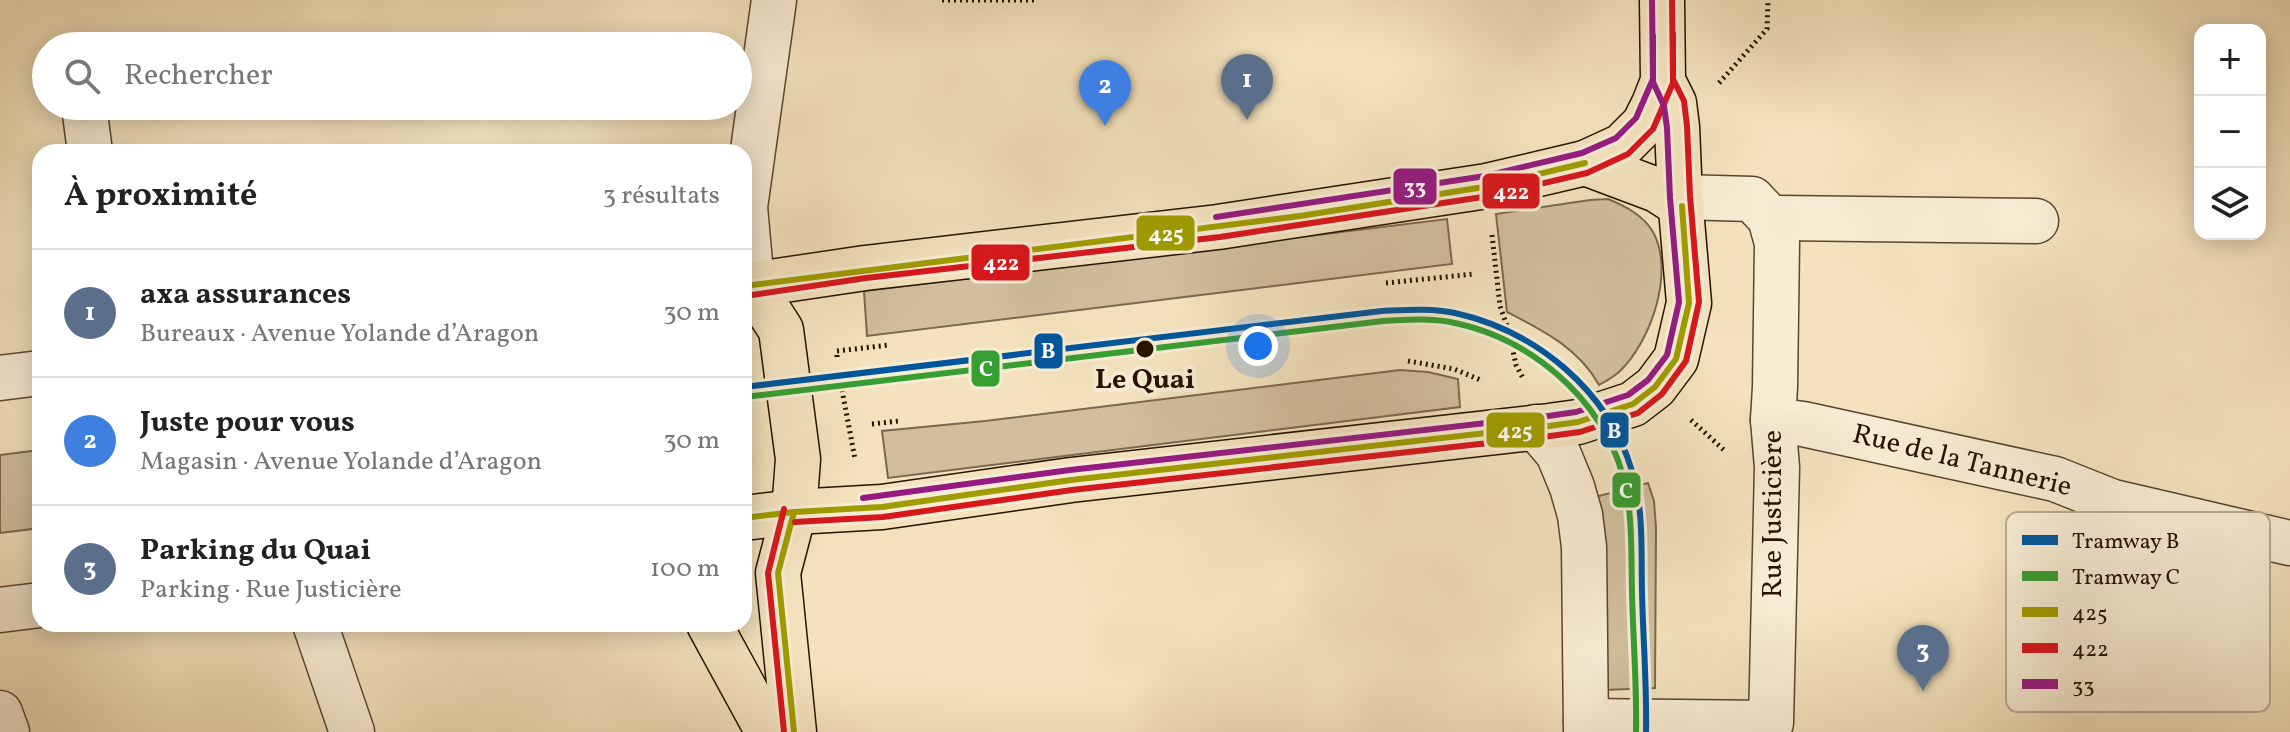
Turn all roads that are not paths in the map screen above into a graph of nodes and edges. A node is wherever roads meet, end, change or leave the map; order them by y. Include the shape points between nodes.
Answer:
1 (774, 0) edge
2 (1662, 0) edge
3 (1663, 81) junction
4 (86, 120) edge
5 (89, 144) edge
6 (752, 157) edge
7 (1585, 163) junction
8 (1681, 201) junction
9 (1770, 218) junction
10 (2036, 221) dead end
11 (752, 284) edge
12 (752, 290) edge
13 (32, 374) edge
14 (0, 378) edge
15 (1773, 420) junction
16 (1548, 435) junction
17 (794, 512) junction
18 (2156, 512) edge
19 (752, 517) edge
20 (2270, 538) edge
21 (2290, 543) edge
22 (32, 606) edge
23 (0, 610) edge
24 (318, 632) edge
25 (713, 632) edge
26 (0, 713) edge
27 (1586, 726) edge
28 (7, 732) edge
29 (352, 732) edge
30 (768, 732) edge
31 (794, 732) edge

1 - 6 street
2 - 3 main road
3 - 7 main road via 1644,124 1622,146
3 - 8 main road via 1674,103
4 - 5 street
7 - 8 main road
7 - 11 main road via 1487,186 1218,227
8 - 9 street via 1752,199
8 - 16 main road via 1689,303 1676,359 1655,387 1633,404
9 - 10 street
9 - 15 street, Rue Justicière via 1777,243
12 - 17 main road via 781,330 798,459
13 - 14 street
15 - 18 street, Rue de la Tannerie via 2055,479
15 - 27 street, Rue Justicière via 1777,467 1771,723
16 - 17 main road
16 - 27 street via 1580,515
17 - 19 main road
17 - 31 main road via 778,573
20 - 21 street, Rue de la Tannerie
22 - 23 street
24 - 29 street
25 - 30 main road
26 - 28 street

